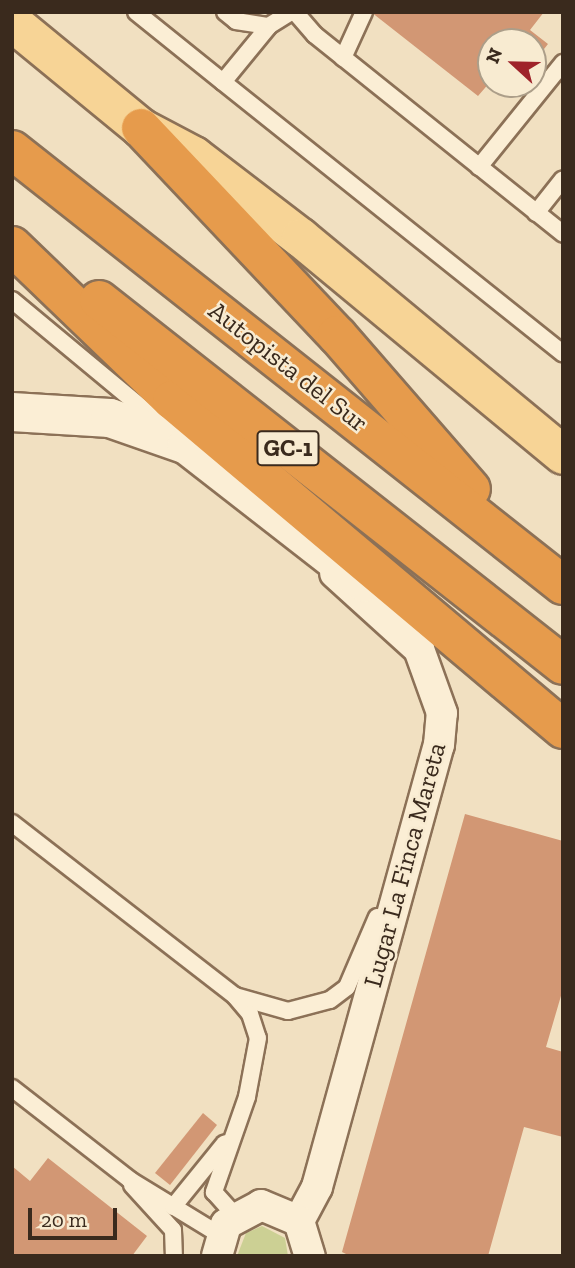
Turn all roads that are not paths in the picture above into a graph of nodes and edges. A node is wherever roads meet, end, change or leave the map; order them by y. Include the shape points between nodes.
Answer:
1 (135, 12) edge
2 (225, 12) edge
3 (293, 12) edge
4 (364, 12) edge
5 (12, 22) edge
6 (269, 26) junction
7 (343, 58) junction
8 (563, 63) edge
9 (223, 82) junction
10 (141, 128) junction
11 (12, 150) edge
12 (479, 167) junction
13 (563, 179) edge
14 (536, 213) junction
15 (12, 231) edge
16 (563, 234) edge
17 (12, 246) edge
18 (12, 300) edge
19 (563, 353) edge
20 (12, 412) edge
21 (187, 445) junction
22 (563, 456) edge
23 (281, 520) junction
24 (551, 576) edge
25 (563, 665) edge
26 (563, 729) edge
27 (563, 734) edge
28 (12, 823) edge
29 (412, 844) junction
30 (234, 996) junction
31 (12, 1088) edge
32 (231, 1136) junction
33 (130, 1180) junction
34 (173, 1207) junction
35 (299, 1220) junction
36 (224, 1235) edge
37 (174, 1256) edge
38 (310, 1256) edge

1 - 9 lane
2 - 6 lane via 236,21
3 - 6 lane
3 - 7 lane
4 - 7 lane
5 - 10 main road
6 - 9 lane
7 - 12 lane
8 - 12 lane
9 - 19 lane
10 - 22 main road via 194,156 301,238
10 - 24 highway via 337,335
11 - 24 highway, Autopista del Sur / GC-1
12 - 14 lane
13 - 14 lane
14 - 16 lane
15 - 25 highway, GC-1
17 - 26 highway via 172,400
18 - 21 lane
20 - 21 street via 110,418
21 - 23 street
23 - 27 street
23 - 29 street, Lugar La Finca Mareta via 419,649 435,684 442,713 439,745
28 - 30 lane
29 - 30 lane via 390,874 365,954 347,987 322,1004 288,1012
29 - 35 street, Lugar La Finca Mareta via 317,1187
30 - 32 lane via 250,1014 258,1038 247,1097
31 - 33 lane
32 - 34 lane
32 - 36 lane via 214,1192
33 - 34 lane
33 - 37 lane via 136,1194 173,1230
34 - 36 lane
35 - 36 street via 275,1206
35 - 38 street

